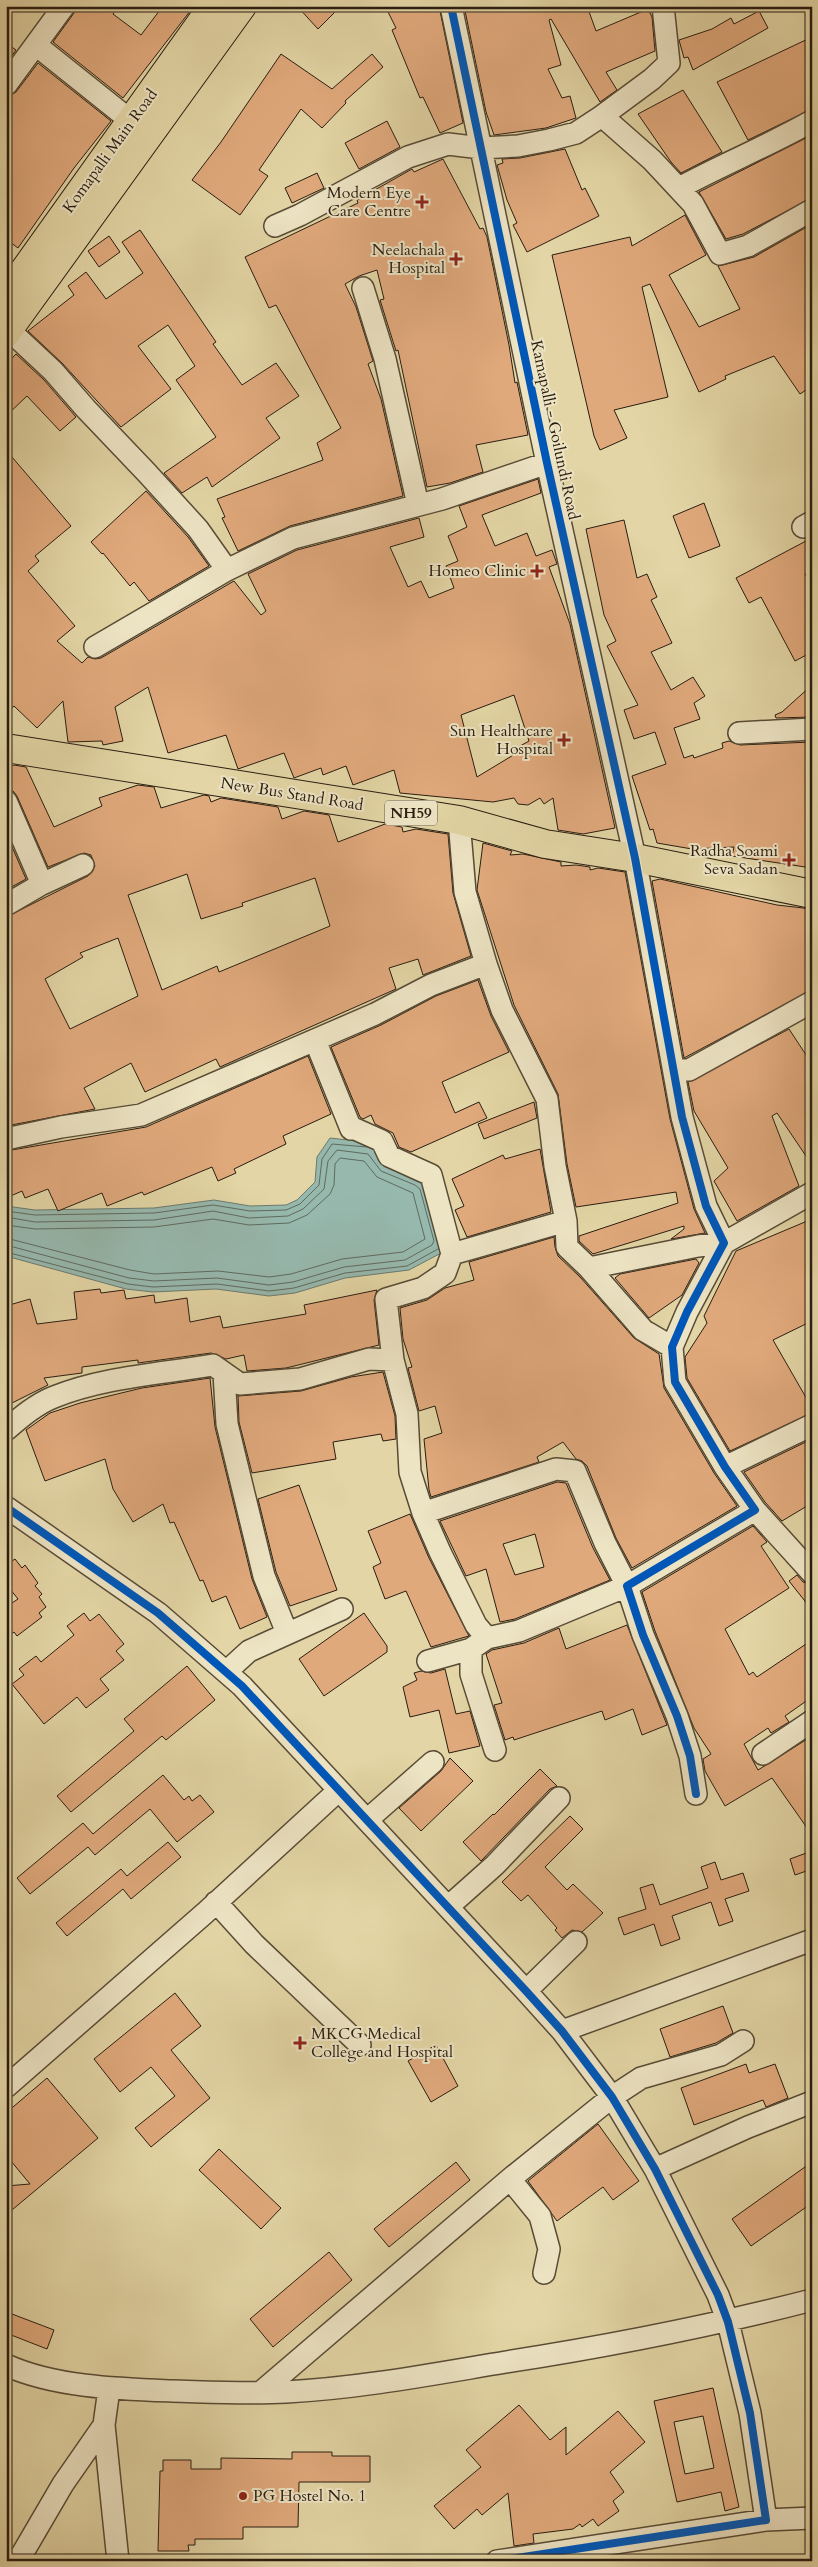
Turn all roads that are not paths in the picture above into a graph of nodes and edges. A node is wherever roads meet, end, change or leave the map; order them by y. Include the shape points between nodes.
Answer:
1 (64, 6) edge
2 (213, 6) edge
3 (242, 6) edge
4 (451, 6) edge
5 (663, 6) edge
6 (36, 45) junction
7 (6, 85) edge
8 (602, 116) junction
9 (131, 121) junction
10 (812, 121) edge
11 (481, 148) junction
12 (679, 188) junction
13 (812, 210) edge
14 (275, 226) dead end
15 (9, 285) edge
16 (364, 288) dead end
17 (7, 331) edge
18 (547, 463) junction
19 (418, 505) junction
20 (226, 570) junction
21 (95, 647) dead end
22 (812, 729) edge
23 (739, 733) dead end
24 (6, 748) edge
25 (6, 801) edge
26 (459, 820) junction
27 (634, 858) junction
28 (83, 865) dead end
29 (42, 884) junction
30 (812, 894) edge
31 (6, 905) edge
32 (486, 964) junction
33 (812, 1002) edge
34 (314, 1040) junction
35 (674, 1070) junction
36 (6, 1139) edge
37 (812, 1193) edge
38 (566, 1221) junction
39 (724, 1243) junction
40 (452, 1254) junction
41 (589, 1268) junction
42 (672, 1347) junction
43 (393, 1360) junction
44 (224, 1373) junction
45 (812, 1425) edge
46 (6, 1430) edge
47 (726, 1467) junction
48 (6, 1507) edge
49 (755, 1510) junction
50 (423, 1512) junction
51 (812, 1573) edge
52 (628, 1586) junction
53 (342, 1609) dead end
54 (286, 1633) junction
55 (479, 1644) junction
56 (428, 1661) dead end
57 (226, 1672) junction
58 (812, 1721) edge
59 (496, 1750) dead end
60 (763, 1754) dead end
61 (433, 1762) dead end
62 (339, 1790) junction
63 (696, 1794) dead end
64 (559, 1798) dead end
65 (367, 1820) junction
66 (216, 1902) junction
67 (449, 1906) junction
68 (812, 1940) edge
69 (576, 1942) dead end
70 (526, 1992) junction
71 (562, 2031) junction
72 (743, 2041) dead end
73 (360, 2045) dead end
74 (6, 2087) edge
75 (612, 2097) junction
76 (812, 2102) edge
77 (655, 2169) junction
78 (510, 2180) junction
79 (544, 2273) dead end
80 (812, 2300) edge
81 (728, 2322) junction
82 (6, 2366) edge
83 (109, 2389) junction
84 (261, 2392) junction
85 (104, 2425) junction
86 (812, 2518) edge
87 (766, 2520) junction
88 (18, 2561) edge
89 (118, 2561) edge
90 (497, 2561) edge

1 - 6 street
2 - 9 main road, Komapalli Main Road
3 - 17 main road
4 - 11 street, Kamapalli - Goilundi Road
5 - 8 street via 669,63
6 - 7 street
6 - 9 street
8 - 11 street via 576,133 518,146
8 - 12 street
9 - 15 main road, Komapalli Main Road
10 - 12 street
11 - 14 street via 448,144 408,158
11 - 18 street, Kamapalli - Goilundi Road
12 - 13 street via 693,204 720,254 748,246
16 - 19 street via 386,359
17 - 20 street via 53,371 147,473 198,529
18 - 19 street
18 - 27 street, Kamapalli - Goilundi Road
19 - 20 street via 293,538
20 - 21 street
22 - 23 street
24 - 26 main road, New Bus Stand Road / NH59
25 - 29 street
26 - 27 main road, New Bus Stand Road / NH59 via 546,844
26 - 32 street via 465,892
27 - 30 main road, New Bus Stand Road / NH59
27 - 35 street, Kamapalli - Goilundi Road
28 - 29 street
29 - 31 street
32 - 34 street via 431,984 375,1014
32 - 38 street via 502,1010 547,1100
33 - 35 street via 689,1070
34 - 36 street via 141,1114
34 - 40 street via 351,1129 382,1141 389,1156 431,1176
35 - 39 street, Kamapalli - Goilundi Road via 682,1117 706,1206
37 - 39 street
38 - 40 street
38 - 41 street via 567,1247
39 - 41 street
39 - 42 street
40 - 43 street via 445,1273 424,1288 386,1299
41 - 42 street via 643,1330
42 - 47 street via 675,1382
43 - 44 street via 369,1359 300,1379 240,1384
43 - 50 street via 407,1414 410,1472
44 - 46 street via 213,1365 103,1383 53,1398
44 - 54 street via 227,1424 264,1576
45 - 47 street
47 - 49 street
48 - 57 street via 158,1613
49 - 51 street
49 - 52 street
50 - 52 street via 556,1469 575,1472 605,1543
50 - 55 street via 476,1625
52 - 55 street
52 - 63 street via 643,1634 677,1716 690,1756
53 - 54 street
54 - 57 street via 249,1651
55 - 56 street
55 - 59 street via 471,1674
57 - 62 street
58 - 60 street
61 - 65 street
62 - 65 street
62 - 66 street
64 - 67 street
65 - 67 street
66 - 73 street via 254,1944
66 - 74 street
67 - 70 street
68 - 71 street
69 - 70 street
70 - 71 street
71 - 75 street
72 - 75 street via 721,2054 641,2078
75 - 77 street
75 - 78 street
76 - 77 street
77 - 81 street
78 - 79 street via 540,2216 550,2248
78 - 84 street
80 - 81 street
81 - 84 street via 415,2379
81 - 87 street via 750,2413
82 - 83 street
83 - 84 street
83 - 85 street
85 - 88 street via 63,2484
85 - 89 street
86 - 87 street
87 - 90 street

